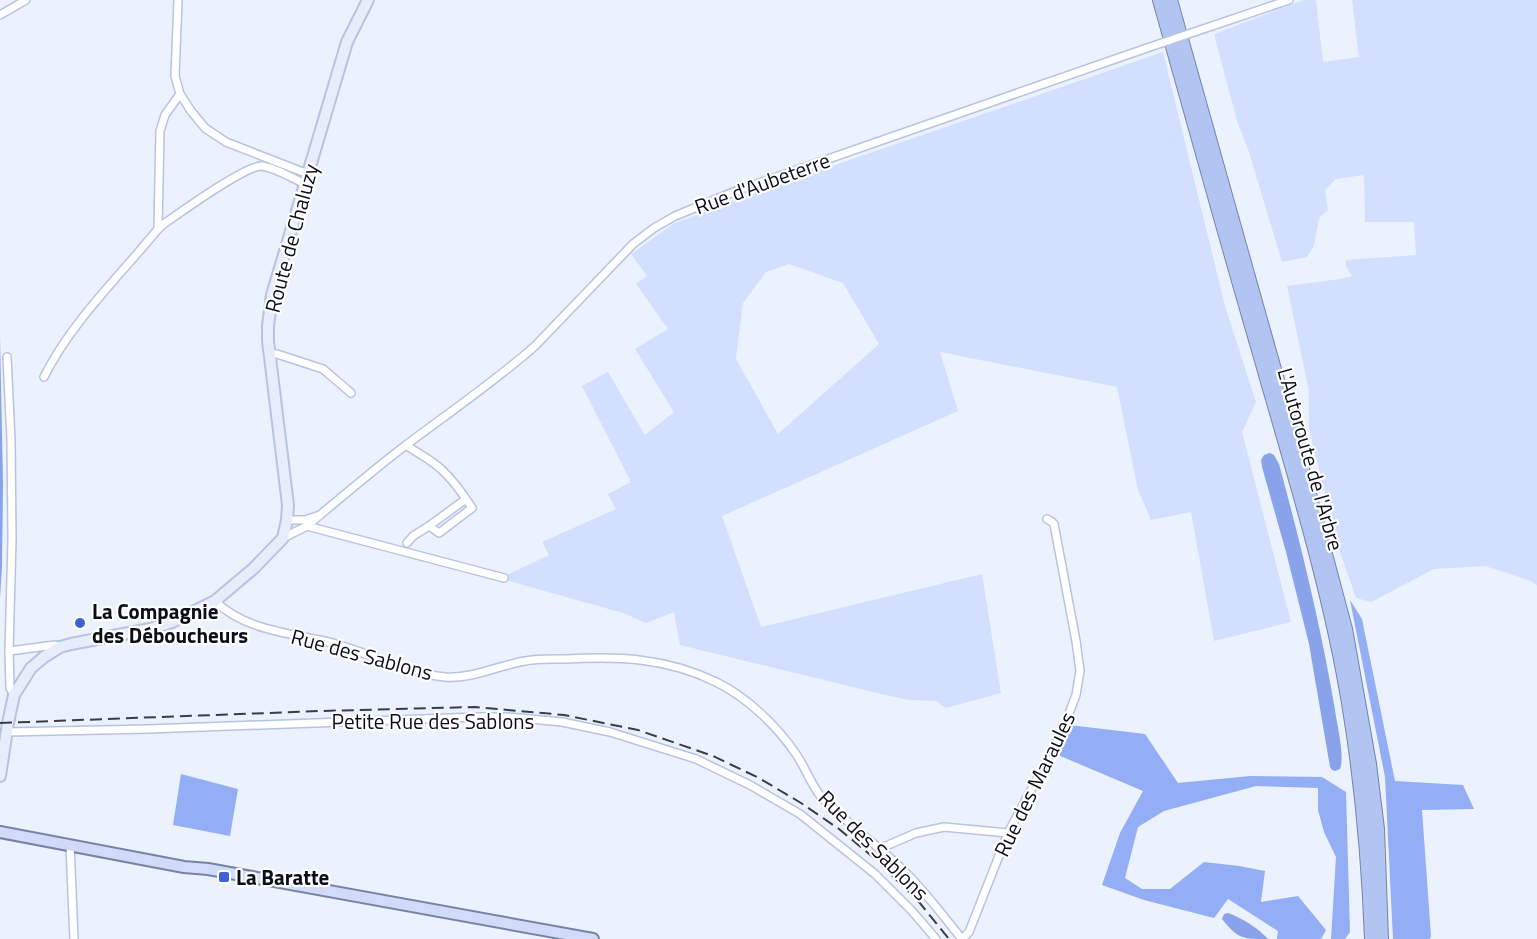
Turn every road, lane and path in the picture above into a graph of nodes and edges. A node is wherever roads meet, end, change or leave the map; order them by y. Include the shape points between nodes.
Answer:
1 (26, 0) edge
2 (178, 0) edge
3 (368, 0) edge
4 (1160, 0) edge
5 (1170, 0) edge
6 (1289, 0) edge
7 (0, 15) edge
8 (180, 94) junction
9 (307, 179) junction
10 (158, 229) junction
11 (270, 354) junction
12 (7, 357) dead end
13 (44, 376) dead end
14 (351, 393) dead end
15 (406, 445) junction
16 (466, 499) junction
17 (320, 515) junction
18 (1047, 519) dead end
19 (287, 520) junction
20 (307, 526) junction
21 (429, 526) junction
22 (283, 538) junction
23 (407, 543) dead end
24 (504, 578) dead end
25 (215, 601) junction
26 (60, 647) junction
27 (9, 651) junction
28 (14, 695) junction
29 (7, 732) junction
30 (0, 776) edge
31 (0, 832) edge
32 (1008, 833) junction
33 (70, 845) junction
34 (879, 849) junction
35 (74, 939) edge
36 (593, 939) edge
37 (936, 939) edge
38 (962, 939) edge
39 (1372, 939) edge
40 (1381, 939) edge

1 - 7 street
2 - 8 street via 175,76
3 - 9 street, Route de Chaluzy via 347,42
4 - 39 highway, L'Autoroute de l'Arbre via 1329,606 1359,766
5 - 40 highway, L'Autoroute de l'Arbre via 1345,629 1373,796
6 - 15 street, Rue d'Aubeterre, bridge via 736,191 675,216 633,244 518,361
8 - 9 street via 205,128 226,142
8 - 10 street via 165,115 160,131
9 - 10 street via 261,166 251,168
9 - 11 street, Route de Chaluzy via 272,295
10 - 13 street via 71,332
11 - 14 street via 323,369
11 - 19 street, Route de Chaluzy
12 - 27 street via 12,539
15 - 16 street via 440,468
15 - 17 street, Rue d'Aubeterre
16 - 21 street
16 - 21 street via 472,508 440,533
17 - 19 street, Rue d'Aubeterre
17 - 20 street, Rue d'Aubeterre
18 - 32 street, Rue des Maraules via 1054,524 1080,671 1062,732
19 - 22 street, Route de Chaluzy
20 - 22 street, Rue d'Aubeterre
20 - 24 street
21 - 23 street
22 - 25 street
25 - 26 street via 150,629
25 - 34 street, Rue des Sablons via 257,626 336,644 415,672 447,677 462,677 528,660 579,658 631,659 682,668 717,682 746,700 782,735 819,794
26 - 27 street
26 - 28 street via 31,668
27 - 28 street via 10,688
28 - 29 street
29 - 30 street
29 - 37 street, Petite Rue des Sablons via 507,717 610,732 696,759 800,814 875,874
31 - 33 main road
32 - 34 street via 944,826
32 - 38 street, Rue des Maraules via 969,932
33 - 35 street
33 - 36 main road
34 - 38 street, Rue des Sablons via 901,867

